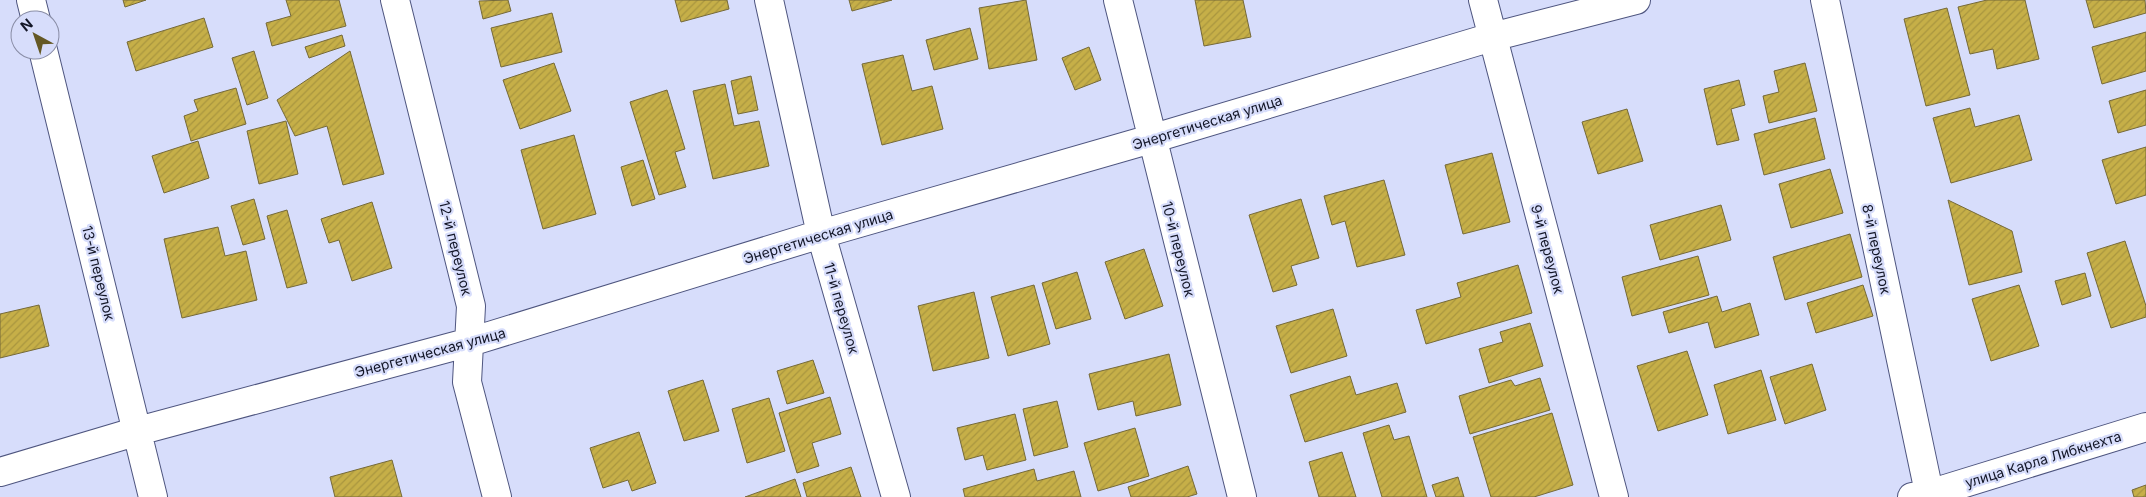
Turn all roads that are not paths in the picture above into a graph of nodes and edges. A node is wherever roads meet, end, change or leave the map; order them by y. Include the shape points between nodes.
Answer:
1 (395, 0) edge
2 (769, 0) edge
3 (1118, 0) edge
4 (1483, 0) edge
5 (1636, 0) edge
6 (1825, 0) edge
7 (1492, 37) junction
8 (46, 60) edge
9 (1151, 139) junction
10 (821, 234) junction
11 (470, 342) junction
12 (2146, 427) edge
13 (138, 430) junction
14 (0, 472) edge
15 (1923, 496) edge
16 (153, 497) edge
17 (496, 497) edge
18 (896, 497) edge
19 (1242, 497) edge
20 (1614, 497) edge

1 - 11 street, 12-й переулок via 471,306
2 - 10 street, 11-й переулок
3 - 9 street, 10-й переулок
4 - 7 street, 9-й переулок
5 - 7 street, Энергетическая улица
6 - 15 street, 8-й переулок
7 - 9 street, Энергетическая улица
7 - 20 street, 9-й переулок
8 - 13 street, 13-й переулок
9 - 10 street, Энергетическая улица
9 - 19 street, 10-й переулок
10 - 11 street, Энергетическая улица
10 - 18 street, 11-й переулок
11 - 13 street, Энергетическая улица
11 - 17 street, 12-й переулок via 467,382
12 - 15 street, улица Карла Либкнехта
13 - 14 street, Энергетическая улица
13 - 16 street, 13-й переулок

